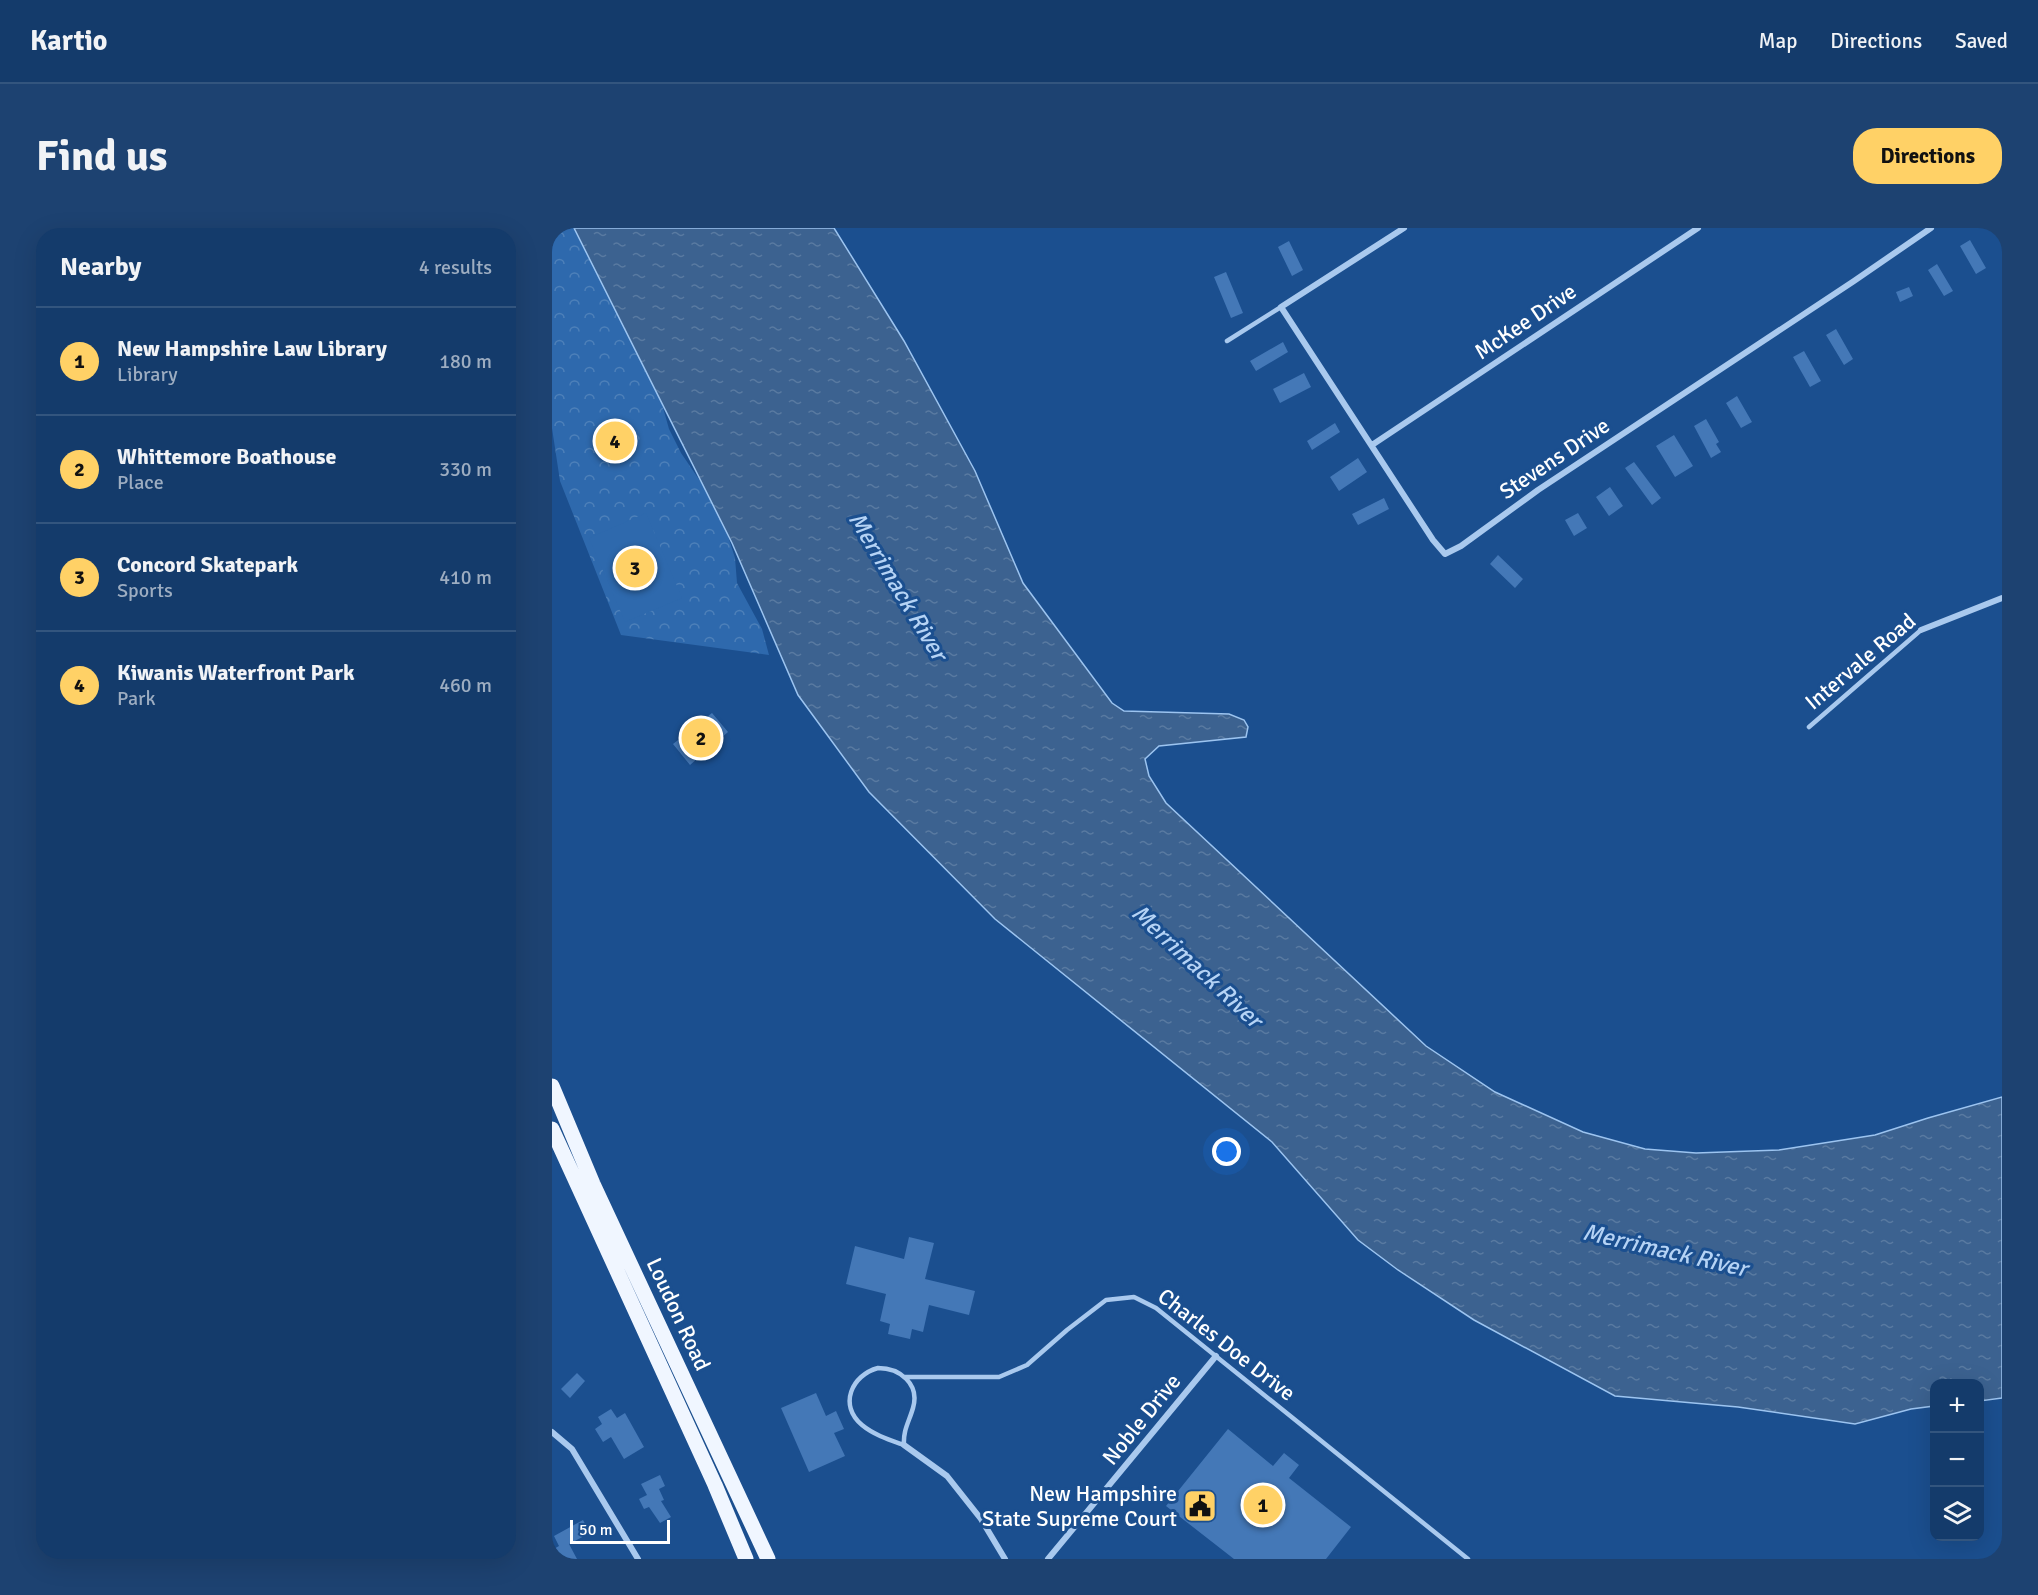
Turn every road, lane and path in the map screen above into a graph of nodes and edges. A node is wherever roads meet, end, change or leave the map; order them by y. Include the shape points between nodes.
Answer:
1 (1404, 228) edge
2 (1698, 228) edge
3 (1931, 228) edge
4 (1281, 307) junction
5 (1227, 341) dead end
6 (1372, 445) junction
7 (2002, 598) edge
8 (1921, 630) joint
9 (1809, 727) dead end
10 (552, 1086) edge
11 (552, 1129) edge
12 (1216, 1356) junction
13 (905, 1377) junction
14 (552, 1432) edge
15 (904, 1445) junction
16 (638, 1559) edge
17 (746, 1559) edge
18 (768, 1559) edge
19 (1005, 1559) edge
20 (1048, 1559) edge
21 (1468, 1559) edge

1 - 4 street
2 - 6 street, McKee Drive
3 - 6 street, Stevens Drive via 1445,554
4 - 5 lane
4 - 6 street, Stevens Drive
7 - 8 street, Intervale Road
8 - 9 lane, Intervale Road
10 - 18 main road, Loudon Road
11 - 17 main road, Loudon Road
12 - 13 lane, Charles Doe Drive via 1156,1308 1134,1297 1106,1300 1027,1365 999,1377
12 - 20 street, Noble Drive
12 - 21 lane, Charles Doe Drive
13 - 15 lane via 914,1396 914,1407 903,1435
13 - 15 lane, Charles Doe Drive via 888,1368 869,1370 860,1376 850,1395 855,1416 862,1424
14 - 16 street via 572,1449
15 - 19 street, Charles Doe Drive via 947,1476 981,1519

